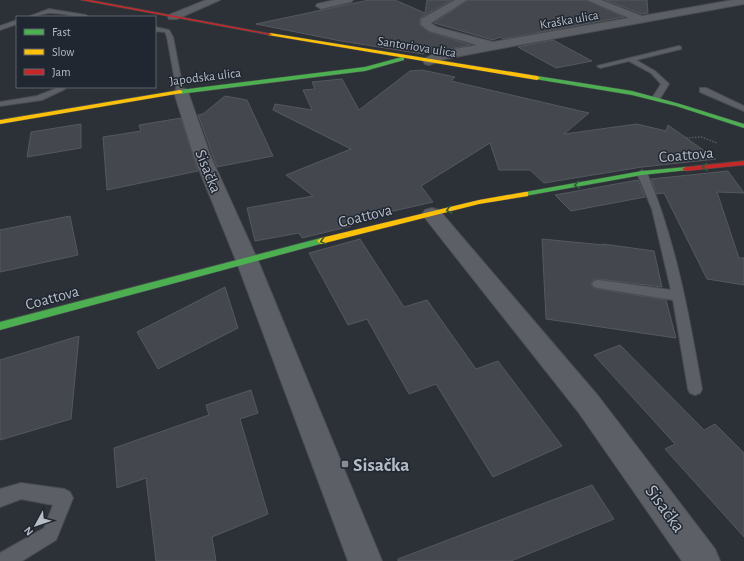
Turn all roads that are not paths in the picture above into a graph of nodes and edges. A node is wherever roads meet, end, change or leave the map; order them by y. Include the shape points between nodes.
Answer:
1 (84, 0) edge
2 (215, 0) edge
3 (348, 0) edge
4 (462, 0) edge
5 (592, 0) edge
6 (744, 1) edge
7 (321, 6) dead end
8 (34, 16) edge
9 (80, 16) edge
10 (173, 17) junction
11 (642, 20) junction
12 (16, 22) edge
13 (0, 28) edge
14 (156, 29) edge
15 (329, 45) junction
16 (492, 46) junction
17 (679, 48) dead end
18 (403, 57) junction
19 (630, 59) junction
20 (429, 61) junction
21 (344, 64) junction
22 (600, 66) dead end
23 (61, 89) dead end
24 (703, 90) dead end
25 (181, 92) junction
26 (656, 98) junction
27 (0, 104) edge
28 (744, 109) edge
29 (0, 122) edge
30 (744, 126) edge
31 (744, 163) edge
32 (642, 173) junction
33 (432, 214) junction
34 (248, 261) junction
35 (598, 284) dead end
36 (679, 296) junction
37 (0, 326) edge
38 (695, 389) dead end
39 (0, 498) edge
40 (4, 561) edge
41 (366, 561) edge
42 (703, 561) edge

1 - 10 street, Santoriova ulica
2 - 10 street
3 - 7 street
4 - 16 street, Kraška ulica via 426,21 426,25
5 - 11 street
6 - 11 street, Kraška ulica
8 - 9 lane via 49,11
10 - 15 street, Santoriova ulica
11 - 16 street, Kraška ulica
12 - 13 lane
14 - 25 lane via 167,31 170,37
15 - 18 street, Santoriova ulica
15 - 21 street via 342,52
16 - 20 street, Kraška ulica
17 - 19 lane
18 - 20 street, Santoriova ulica
18 - 21 street, Japodska ulica
19 - 22 lane
19 - 26 lane via 653,72 665,84
20 - 26 street, Santoriova ulica
21 - 25 street, Japodska ulica via 330,73
23 - 27 lane via 39,98
24 - 28 lane
25 - 29 street, Japodska ulica
25 - 34 street, Sisačka via 212,178
26 - 30 street, Santoriova ulica
31 -> 32 street, Coattova
32 -> 33 street, Coattova via 479,202
32 - 36 lane via 657,209
33 -> 34 street, Coattova
33 - 42 street, Sisačka via 590,405
34 - 37 street, Coattova
34 - 41 street, Sisačka
35 - 36 lane
36 - 38 lane
39 - 40 lane via 21,491 64,498 50,534

